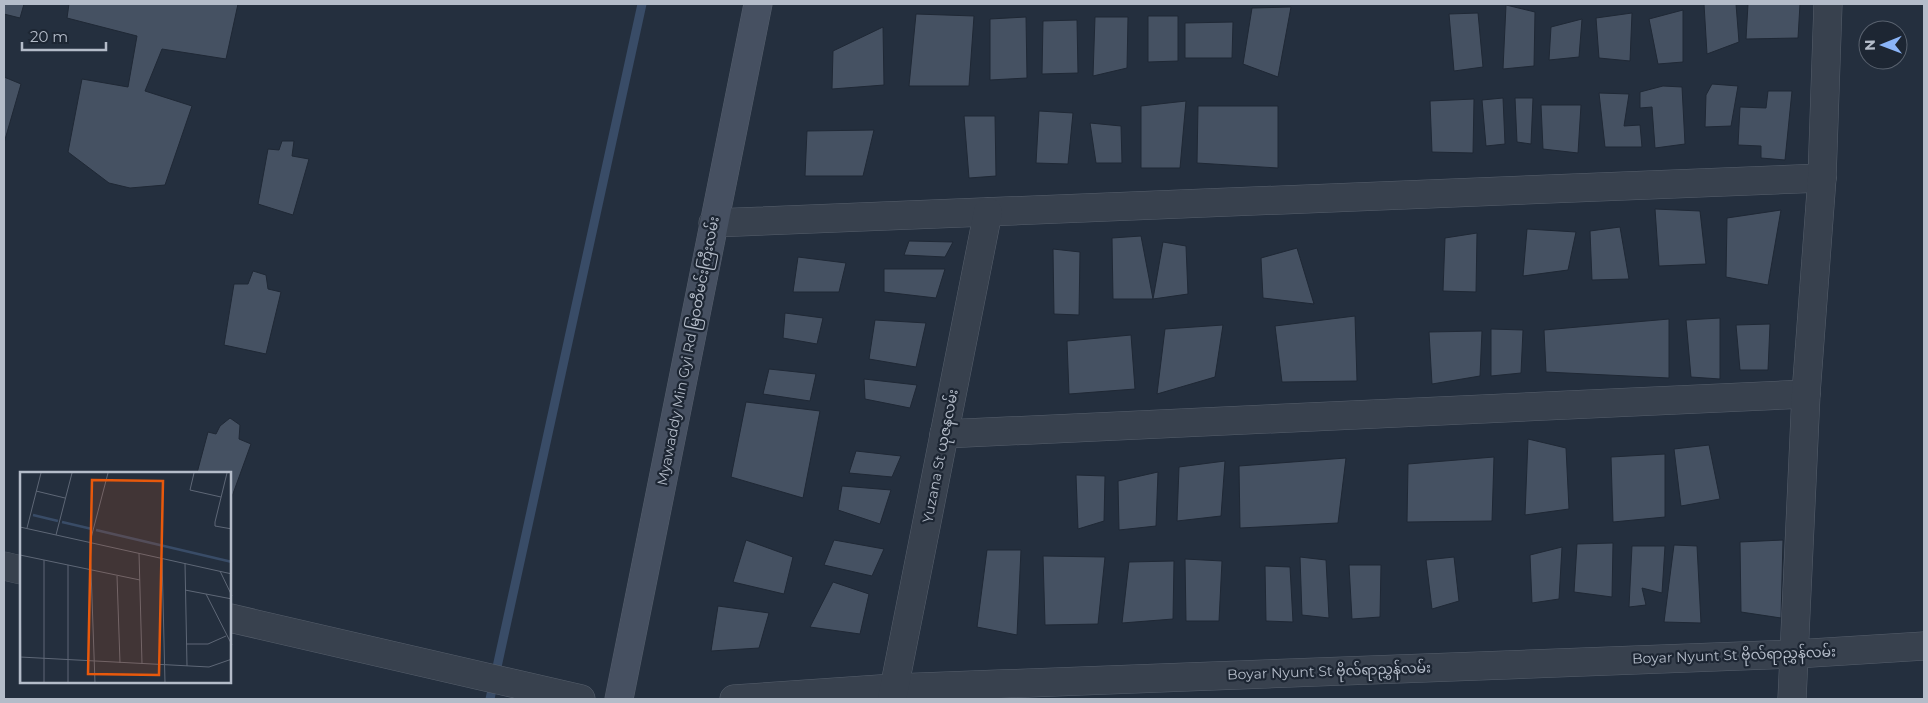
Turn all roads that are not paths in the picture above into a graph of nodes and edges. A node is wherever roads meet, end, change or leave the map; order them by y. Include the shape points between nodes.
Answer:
1 (758, 4) edge
2 (1828, 4) edge
3 (1822, 178) junction
4 (988, 212) junction
5 (713, 223) junction
6 (1806, 394) junction
7 (944, 434) junction
8 (4, 566) edge
9 (20, 570) edge
10 (231, 618) edge
11 (1924, 646) edge
12 (1795, 654) junction
13 (893, 693) edge
14 (581, 699) edge
15 (619, 699) edge
16 (734, 699) edge
17 (1792, 699) edge

1 - 5 main road, Myawaddy Min Gyi Rd မြဝတီမင်းကြီးလမ်း
2 - 3 street
3 - 4 street
3 - 6 street
4 - 5 street
4 - 7 street, Yuzana St ယုဇနလမ်း
5 - 15 main road, Myawaddy Min Gyi Rd မြဝတီမင်းကြီးလမ်း
6 - 7 street
6 - 12 street
7 - 13 street, Yuzana St ယုဇနလမ်း
8 - 9 street
10 - 14 street
11 - 12 street, Boyar Nyunt St ဗိုလ်ရာညွှန်လမ်း
12 - 13 street, Boyar Nyunt St ဗိုလ်ရာညွှန်လမ်း
12 - 17 street
13 - 16 street, Boyar Nyunt St ဗိုလ်ရာညွှန်လမ်း

